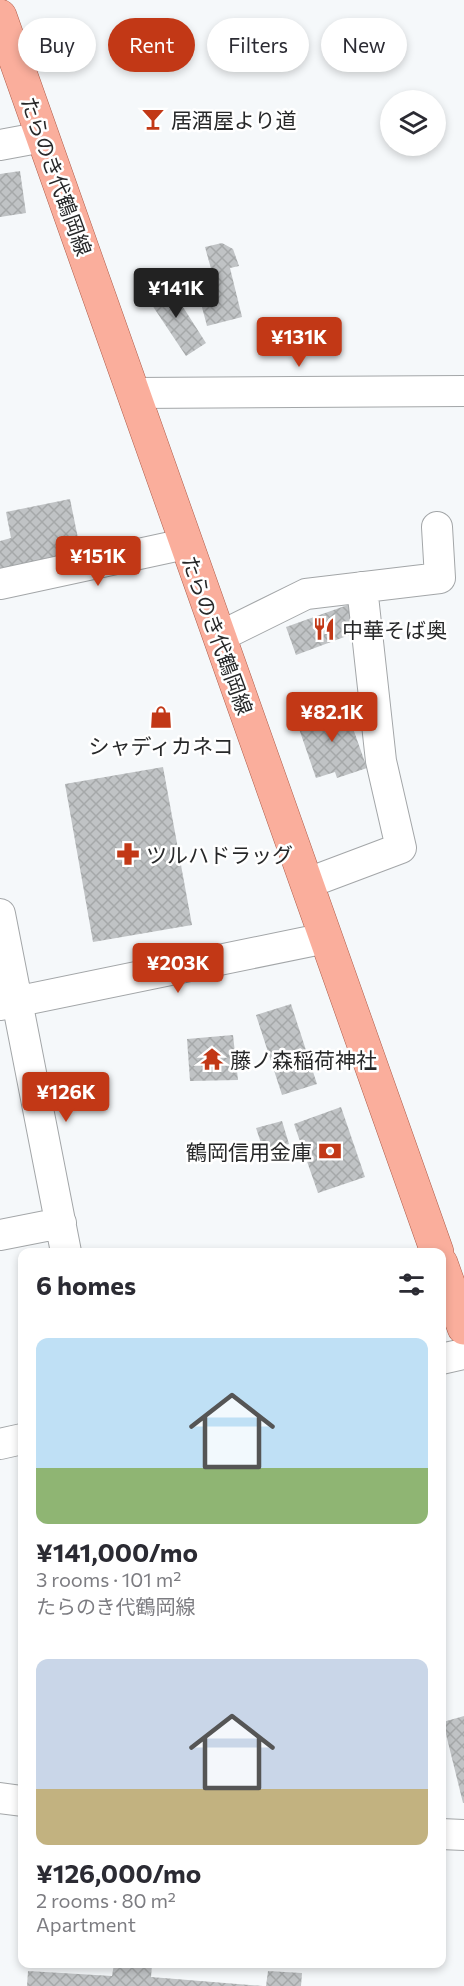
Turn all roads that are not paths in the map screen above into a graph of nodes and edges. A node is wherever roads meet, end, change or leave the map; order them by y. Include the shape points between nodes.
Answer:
1 (0, 16) edge
2 (43, 137) junction
3 (0, 145) edge
4 (464, 391) edge
5 (134, 393) junction
6 (437, 527) dead end
7 (185, 544) junction
8 (0, 584) edge
9 (362, 586) junction
10 (219, 637) junction
11 (308, 883) junction
12 (0, 914) edge
13 (326, 938) junction
14 (10, 1004) edge
15 (61, 1223) junction
16 (0, 1235) edge
17 (65, 1248) edge
18 (436, 1248) edge
19 (446, 1277) edge
20 (464, 1328) edge
21 (464, 1354) edge
22 (446, 1358) edge
23 (18, 1440) edge
24 (0, 1444) edge
25 (0, 1798) edge
26 (18, 1800) edge
27 (446, 1834) edge
28 (464, 1835) edge

1 - 2 main road, たらのき代鶴岡線
2 - 3 street
2 - 5 main road, たらのき代鶴岡線
4 - 5 street
5 - 7 main road, たらのき代鶴岡線
6 - 9 street via 440,578
7 - 8 street
7 - 10 main road, たらのき代鶴岡線
9 - 10 street via 306,594
9 - 11 street via 381,761 401,848
10 - 11 main road, たらのき代鶴岡線
11 - 13 main road, たらのき代鶴岡線
12 - 14 street
13 - 14 street
13 - 18 main road, たらのき代鶴岡線
14 - 15 street
15 - 16 street
15 - 17 street
19 - 20 main road
21 - 22 street
23 - 24 street
25 - 26 street
27 - 28 street

